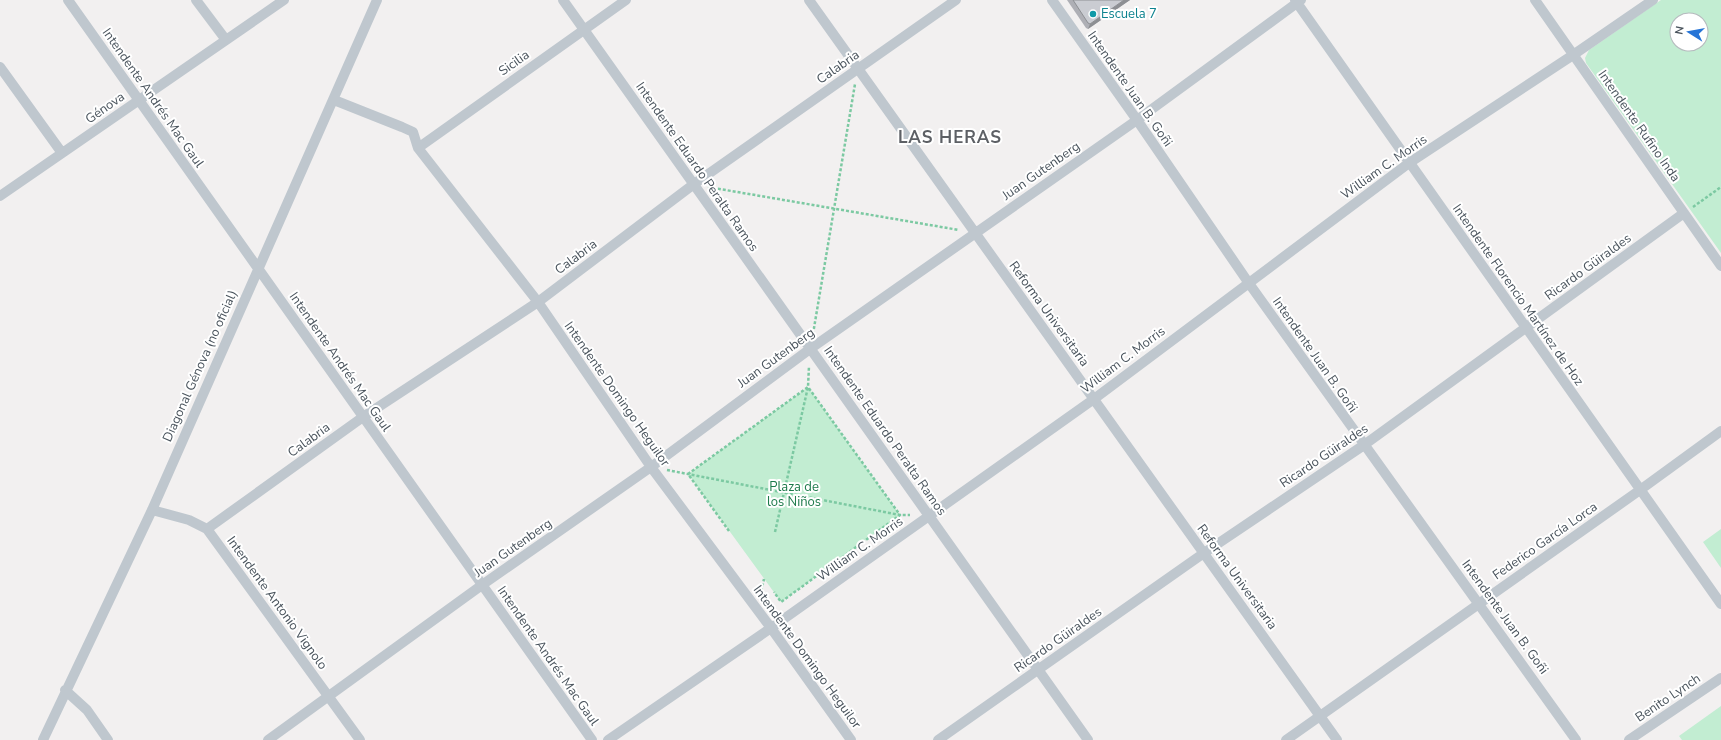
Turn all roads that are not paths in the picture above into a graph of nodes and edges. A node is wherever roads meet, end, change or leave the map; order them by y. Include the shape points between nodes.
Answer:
1 (68, 0) edge
2 (196, 0) edge
3 (284, 0) edge
4 (378, 0) edge
5 (563, 0) edge
6 (626, 0) edge
7 (809, 0) edge
8 (956, 0) edge
9 (1052, 0) edge
10 (1535, 0) edge
11 (1653, 0) edge
12 (1298, 1) edge
13 (584, 30) junction
14 (226, 40) junction
15 (1574, 55) junction
16 (0, 67) edge
17 (858, 69) junction
18 (139, 100) junction
19 (334, 100) junction
20 (1137, 120) junction
21 (418, 148) junction
22 (62, 153) junction
23 (1409, 163) junction
24 (694, 184) junction
25 (0, 196) edge
26 (1684, 213) junction
27 (975, 233) junction
28 (1721, 266) edge
29 (258, 268) junction
30 (1248, 282) junction
31 (538, 302) junction
32 (1526, 328) junction
33 (810, 349) junction
34 (1094, 399) junction
35 (363, 417) junction
36 (1721, 431) edge
37 (1364, 445) junction
38 (651, 467) junction
39 (1640, 490) junction
40 (152, 510) junction
41 (929, 516) junction
42 (207, 529) junction
43 (1204, 553) junction
44 (482, 585) junction
45 (1479, 603) junction
46 (1721, 604) edge
47 (771, 628) junction
48 (1038, 670) junction
49 (1721, 678) edge
50 (66, 690) junction
51 (329, 697) junction
52 (1320, 716) junction
53 (43, 740) edge
54 (108, 740) edge
55 (268, 740) edge
56 (360, 740) edge
57 (592, 740) edge
58 (608, 740) edge
59 (851, 740) edge
60 (938, 740) edge
61 (1088, 740) edge
62 (1286, 740) edge
63 (1337, 740) edge
64 (1576, 740) edge
65 (1629, 740) edge

1 - 18 street, Intendente Andrés Mac Gaul
2 - 14 street
3 - 14 street, Génova
4 - 19 street, Diagonal Génova (no oficial)
5 - 13 street, Intendente Eduardo Peralta Ramos
6 - 13 street, Sicilia
7 - 17 street, Reforma Universitaria
8 - 17 street, Calabria
9 - 20 street, Intendente Juan B. Goñi
10 - 15 street, Intendente Rufino Inda
11 - 15 street, William C. Morris
12 - 20 street, Juan Gutenberg
12 - 23 street, Intendente Florencio Martínez de Hoz
13 - 21 street, Sicilia
13 - 24 street, Intendente Eduardo Peralta Ramos
14 - 18 street, Génova
15 - 23 street, William C. Morris
15 - 26 street, Intendente Rufino Inda
16 - 22 street
17 - 24 street, Calabria
17 - 27 street, Reforma Universitaria
18 - 22 street, Génova
18 - 29 street, Intendente Andrés Mac Gaul
19 - 21 street, Intendente Domingo Heguilor via 413,132
19 - 29 street, Diagonal Génova (no oficial)
20 - 27 street, Juan Gutenberg
20 - 30 street, Intendente Juan B. Goñi
21 - 31 street, Intendente Domingo Heguilor
22 - 25 street, Génova
23 - 30 street, William C. Morris
23 - 32 street, Intendente Florencio Martínez de Hoz
24 - 31 street, Calabria
24 - 33 street, Intendente Eduardo Peralta Ramos
26 - 28 street, Intendente Rufino Inda
26 - 32 street, Ricardo Güiraldes
27 - 33 street, Juan Gutenberg
27 - 34 street, Reforma Universitaria
29 - 35 street, Intendente Andrés Mac Gaul
29 - 40 street, Diagonal Génova (no oficial)
30 - 34 street, William C. Morris
30 - 37 street, Intendente Juan B. Goñi
31 - 35 street, Calabria
31 - 38 street, Intendente Domingo Heguilor
32 - 37 street, Ricardo Güiraldes
32 - 39 street, Intendente Florencio Martínez de Hoz
33 - 38 street, Juan Gutenberg
33 - 41 street, Intendente Eduardo Peralta Ramos
34 - 41 street, William C. Morris
34 - 43 street, Reforma Universitaria
35 - 42 street, Calabria
35 - 44 street, Intendente Andrés Mac Gaul
36 - 39 street, Federico García Lorca
37 - 43 street, Ricardo Güiraldes
37 - 45 street, Intendente Juan B. Goñi
38 - 44 street, Juan Gutenberg
38 - 47 street, Intendente Domingo Heguilor
39 - 45 street, Federico García Lorca
39 - 46 street, Intendente Florencio Martínez de Hoz
40 - 42 street, Intendente Antonio Vignolo via 189,520
40 - 50 street, Diagonal Génova (no oficial)
41 - 47 street, William C. Morris
41 - 48 street, Intendente Eduardo Peralta Ramos
42 - 51 street, Intendente Antonio Vignolo
43 - 48 street, Ricardo Güiraldes
43 - 52 street, Reforma Universitaria
44 - 51 street, Juan Gutenberg
44 - 57 street, Intendente Andrés Mac Gaul
45 - 52 street, Federico García Lorca
45 - 64 street, Intendente Juan B. Goñi
47 - 58 street, William C. Morris
47 - 59 street, Intendente Domingo Heguilor
48 - 60 street, Ricardo Güiraldes
48 - 61 street, Intendente Eduardo Peralta Ramos
49 - 65 street, Benito Lynch
50 - 53 street, Diagonal Génova (no oficial)
50 - 54 street via 87,710
51 - 55 street, Juan Gutenberg
51 - 56 street, Intendente Antonio Vignolo
52 - 62 street, Federico García Lorca
52 - 63 street, Reforma Universitaria

